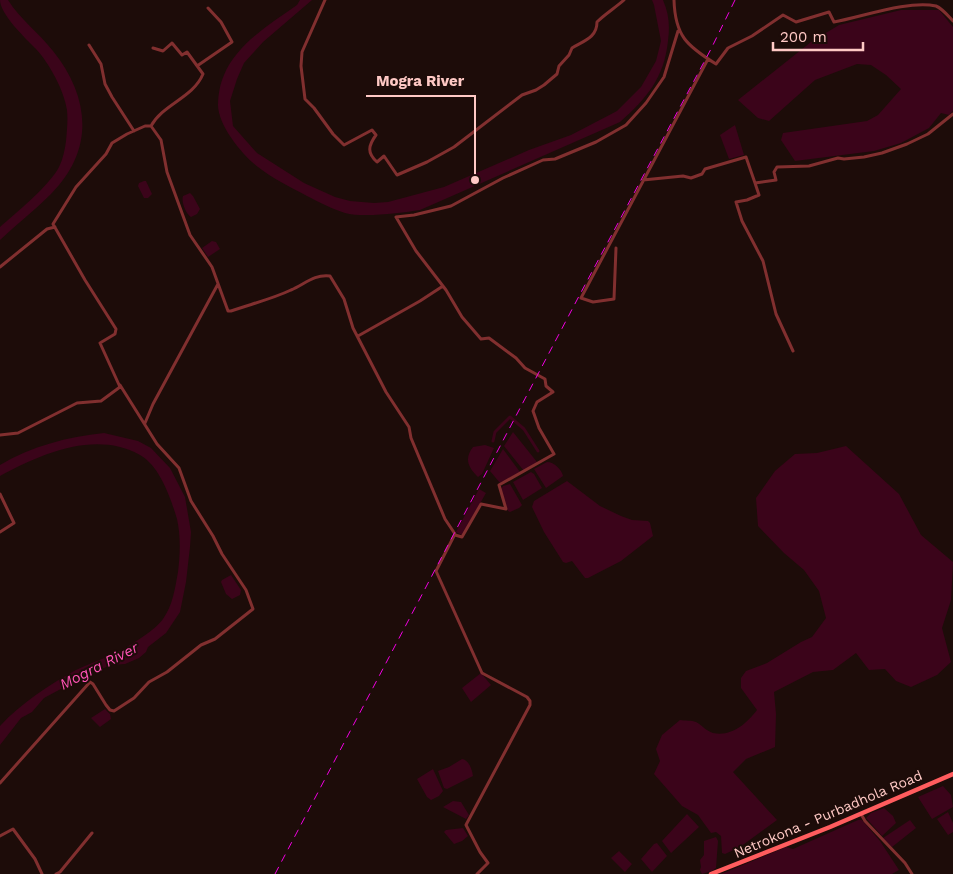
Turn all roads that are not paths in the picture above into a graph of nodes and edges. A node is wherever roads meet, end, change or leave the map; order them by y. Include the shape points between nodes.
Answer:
1 (325, 0) edge
2 (624, 0) edge
3 (674, 0) edge
4 (908, 0) edge
5 (912, 5) junction
6 (208, 8) dead end
7 (953, 21) edge
8 (678, 31) junction
9 (90, 45) dead end
10 (153, 48) dead end
11 (708, 59) junction
12 (197, 66) junction
13 (953, 114) edge
14 (151, 126) junction
15 (134, 131) junction
16 (643, 180) junction
17 (755, 183) junction
18 (55, 227) junction
19 (616, 248) dead end
20 (0, 267) edge
21 (219, 283) junction
22 (443, 286) junction
23 (358, 336) junction
24 (793, 351) dead end
25 (120, 385) junction
26 (145, 423) junction
27 (0, 436) edge
28 (0, 494) edge
29 (0, 532) edge
30 (455, 535) junction
31 (953, 774) edge
32 (0, 783) edge
33 (860, 813) junction
34 (92, 833) dead end
35 (0, 836) edge
36 (42, 874) edge
37 (56, 874) edge
38 (477, 874) edge
39 (711, 874) edge
40 (912, 874) edge

1 - 2 street via 302,52 305,99 344,145 372,130 376,135 370,144 372,157 377,162 384,156 398,175 454,147 522,95 544,85 558,74 572,48 592,37 597,30 597,22 604,14
3 - 8 street
4 - 5 street
5 - 7 street via 938,7
5 - 11 street via 834,22 829,12 796,22 783,15 728,48 716,64
6 - 12 street via 221,22 232,42
8 - 11 street
8 - 22 street via 664,77 626,125 596,142 503,178 451,206 396,217 416,251
9 - 15 street via 101,64 105,84
10 - 12 street via 163,51 172,43 182,55 187,52
11 - 16 street
12 - 14 street via 202,74 197,85 160,113
13 - 17 street via 928,134 882,153 838,158 809,166 777,167 774,172 776,180
14 - 15 street
14 - 21 street via 161,140 167,172 190,235
15 - 18 street via 112,143 76,187 54,221
16 - 17 street via 691,178 702,174 705,169 746,157
16 - 19 street via 581,298 593,302 614,299
17 - 24 street via 759,195 736,202 742,221 763,260 776,314
18 - 20 street via 47,229
18 - 25 street via 116,329 115,334 100,343
21 - 23 street via 229,312 291,290 305,281 322,275 330,276 344,300
21 - 26 street
22 - 23 street
22 - 30 street via 462,317 481,339 489,338 524,368 544,379 553,392 537,402 533,411 554,454 499,486 506,509 481,504 462,537
23 - 30 street via 386,392 409,427 445,519
25 - 26 street
25 - 27 street via 101,401 77,403 22,431
26 - 32 street via 157,444 179,468 191,501 246,590 253,609 215,639 149,682 134,698 115,710 109,709 90,682
28 - 29 street via 14,523
30 - 38 street via 437,572 482,673 527,697 531,703 466,825 488,863
31 - 33 main road, Netrokona - Purbadhola Road
33 - 39 main road, Netrokona - Purbadhola Road
33 - 40 street
34 - 37 street
35 - 36 street via 13,829

